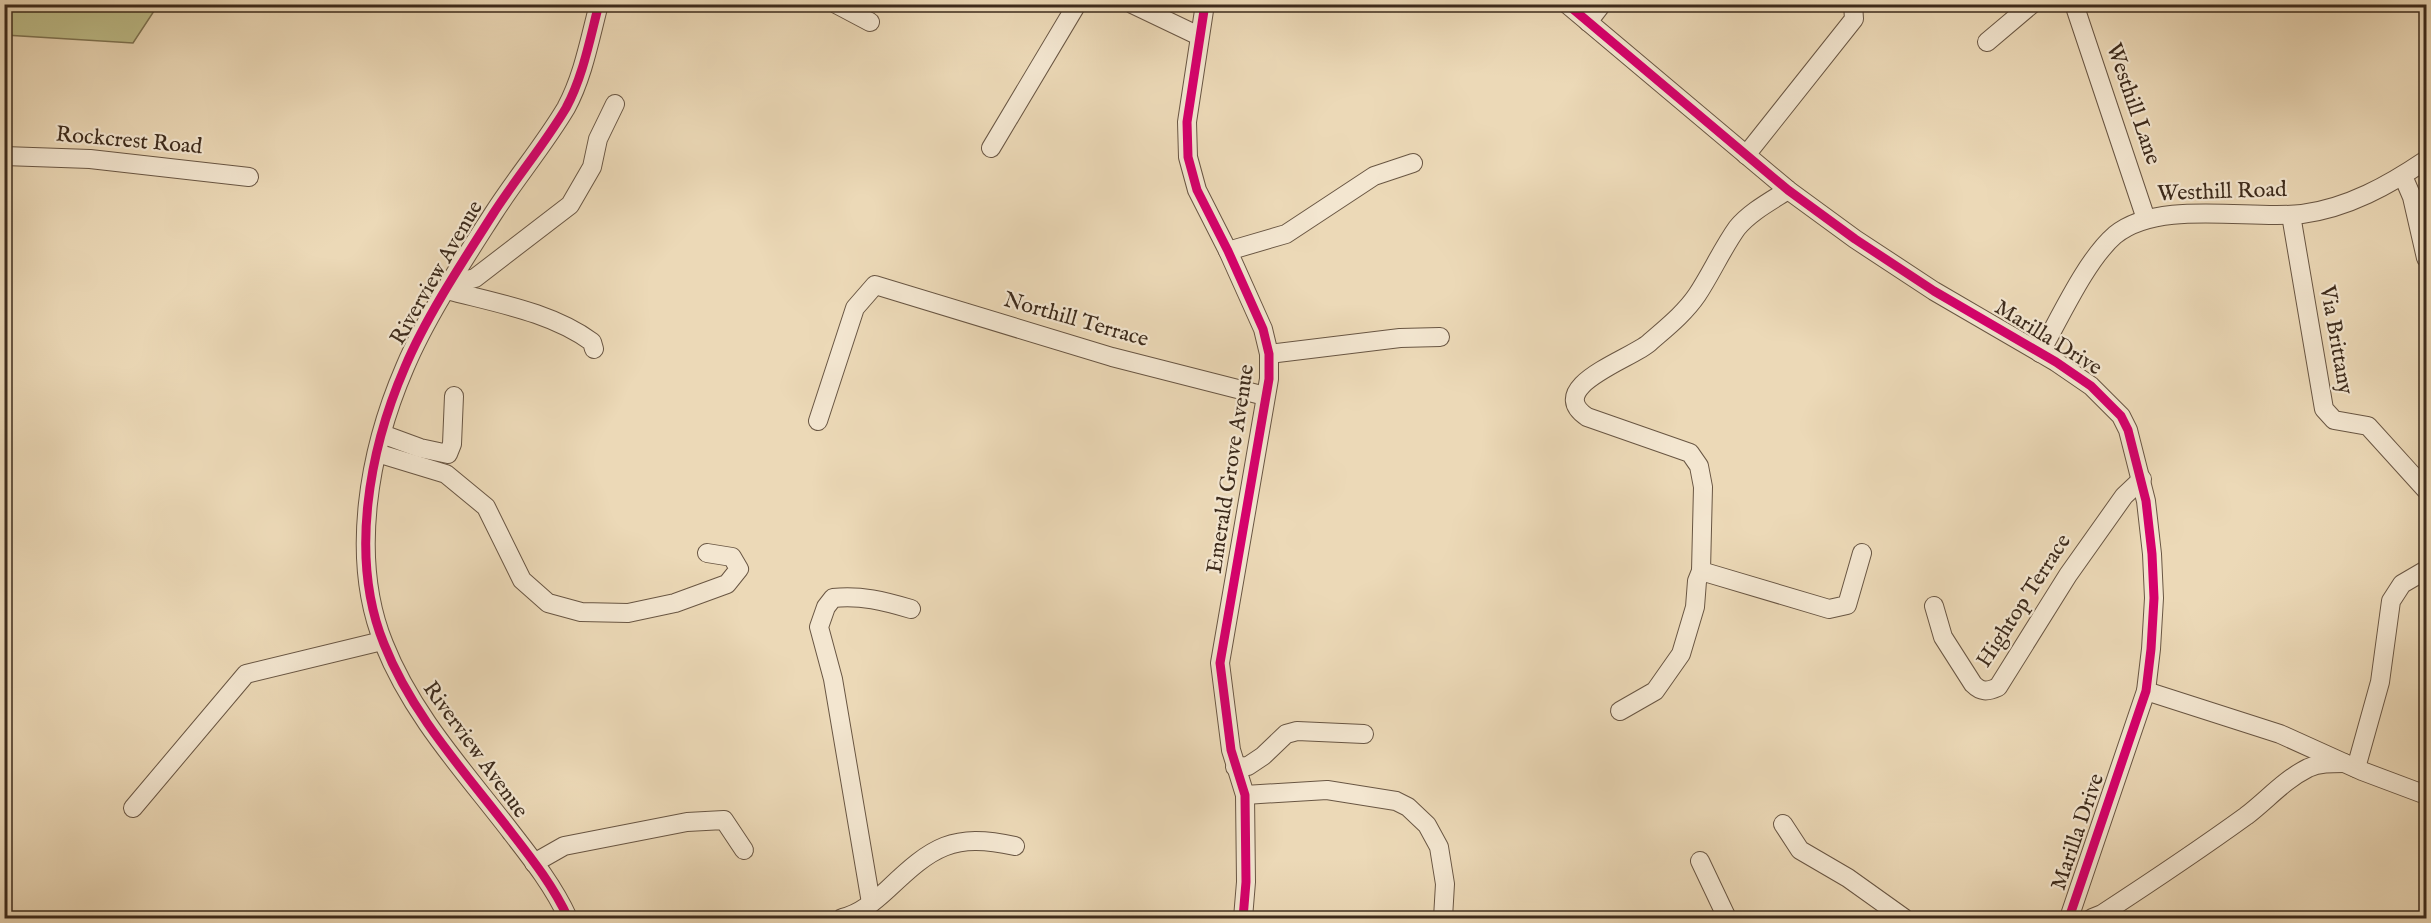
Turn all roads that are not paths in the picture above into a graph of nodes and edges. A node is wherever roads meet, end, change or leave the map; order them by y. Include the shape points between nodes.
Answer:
1 (600, 4) edge
2 (836, 4) edge
3 (1077, 4) edge
4 (1132, 4) edge
5 (1205, 4) edge
6 (1567, 4) edge
7 (1602, 4) edge
8 (1853, 4) edge
9 (2032, 4) edge
10 (2074, 4) edge
11 (870, 22) dead end
12 (1588, 22) junction
13 (1199, 36) junction
14 (1987, 42) dead end
15 (615, 104) dead end
16 (992, 148) dead end
17 (1746, 155) junction
18 (4, 156) edge
19 (2427, 160) edge
20 (1413, 163) dead end
21 (2403, 176) junction
22 (249, 177) dead end
23 (1788, 190) junction
24 (2291, 215) junction
25 (2146, 219) junction
26 (1228, 251) junction
27 (2427, 258) edge
28 (451, 283) junction
29 (1440, 338) dead end
30 (594, 349) dead end
31 (2040, 353) junction
32 (1269, 354) junction
33 (454, 396) dead end
34 (1265, 396) junction
35 (818, 421) dead end
36 (382, 434) junction
37 (377, 453) junction
38 (2142, 479) junction
39 (2426, 490) edge
40 (707, 553) dead end
41 (1862, 553) dead end
42 (2427, 570) edge
43 (1701, 571) junction
44 (1934, 606) dead end
45 (911, 609) dead end
46 (382, 641) junction
47 (2146, 691) junction
48 (1620, 711) dead end
49 (1364, 734) dead end
50 (2350, 765) junction
51 (1235, 767) junction
52 (1245, 795) junction
53 (2427, 795) edge
54 (134, 808) dead end
55 (1783, 824) dead end
56 (1015, 846) dead end
57 (744, 850) dead end
58 (1700, 861) dead end
59 (534, 863) junction
60 (872, 903) junction
61 (568, 918) edge
62 (842, 918) edge
63 (1243, 918) edge
64 (1443, 918) edge
65 (1727, 918) edge
66 (1904, 918) edge
67 (2069, 918) edge
68 (2092, 918) edge

1 - 28 street, Riverview Avenue via 567,106
2 - 11 street
3 - 16 street
4 - 13 street
5 - 13 street, Emerald Grove Avenue
6 - 12 street, Marilla Drive
7 - 12 street
8 - 17 street via 1854,19
9 - 14 street
10 - 25 street, Westhill Lane
12 - 17 street, Marilla Drive
13 - 26 street, Emerald Grove Avenue via 1187,122 1188,157 1197,190
15 - 28 street via 598,139 592,167 570,205 475,278
17 - 23 street, Marilla Drive
18 - 22 street, Rockcrest Road via 90,159
19 - 21 street, Westhill Road
20 - 26 street via 1374,176 1286,234
21 - 24 street, Westhill Road via 2350,201
21 - 27 street
23 - 31 street, Marilla Drive via 1934,291
23 - 43 street via 1738,228 1680,316 1641,350 1588,378 1575,397 1578,411 1587,417 1690,453 1699,466 1703,487
24 - 25 street, Westhill Road via 2186,213
24 - 39 street, Via Brittany via 2324,409 2334,420 2368,426
25 - 31 street, Westhill Road via 2120,231 2094,257
26 - 32 street, Emerald Grove Avenue via 1263,329
28 - 30 street via 567,326 592,342
28 - 36 street, Riverview Avenue via 404,368
29 - 32 street via 1400,338
31 - 38 street, Marilla Drive via 2091,386 2121,416
32 - 34 street, Emerald Grove Avenue
33 - 36 street via 452,444 447,454
34 - 35 street, Northill Terrace via 1112,357 875,285 855,308
34 - 51 street, Emerald Grove Avenue via 1220,663
36 - 37 street, Riverview Avenue
37 - 40 street via 446,474 486,507 522,580 548,603 581,612 628,613 675,603 727,584 739,569 732,557
37 - 46 street, Riverview Avenue via 367,507 366,561
38 - 44 street, Hightop Terrace via 2124,496 2068,575 1998,687 1989,692 1973,684 1943,637
38 - 47 street, Marilla Drive via 2154,598
41 - 43 street via 1847,605 1838,608 1829,609
42 - 50 street via 2402,584 2391,601 2380,682
43 - 48 street via 1681,654 1654,691
45 - 60 street via 877,599 833,598 819,627 833,679
46 - 54 street via 246,674
46 - 59 street, Riverview Avenue via 419,712
47 - 50 street via 2280,734
47 - 67 street, Marilla Drive
49 - 51 street via 1297,731 1286,734 1248,766
50 - 53 street
50 - 68 street via 2326,763 2289,779 2190,856
51 - 52 street, Emerald Grove Avenue
52 - 63 street, Emerald Grove Avenue
52 - 64 street via 1327,790 1396,801 1408,807 1427,825 1439,847 1445,884
55 - 66 street via 1800,850
56 - 60 street via 990,840 958,841 919,860
57 - 59 street via 724,820 696,821 564,846
58 - 65 street
59 - 61 street, Riverview Avenue
60 - 62 street via 853,916

